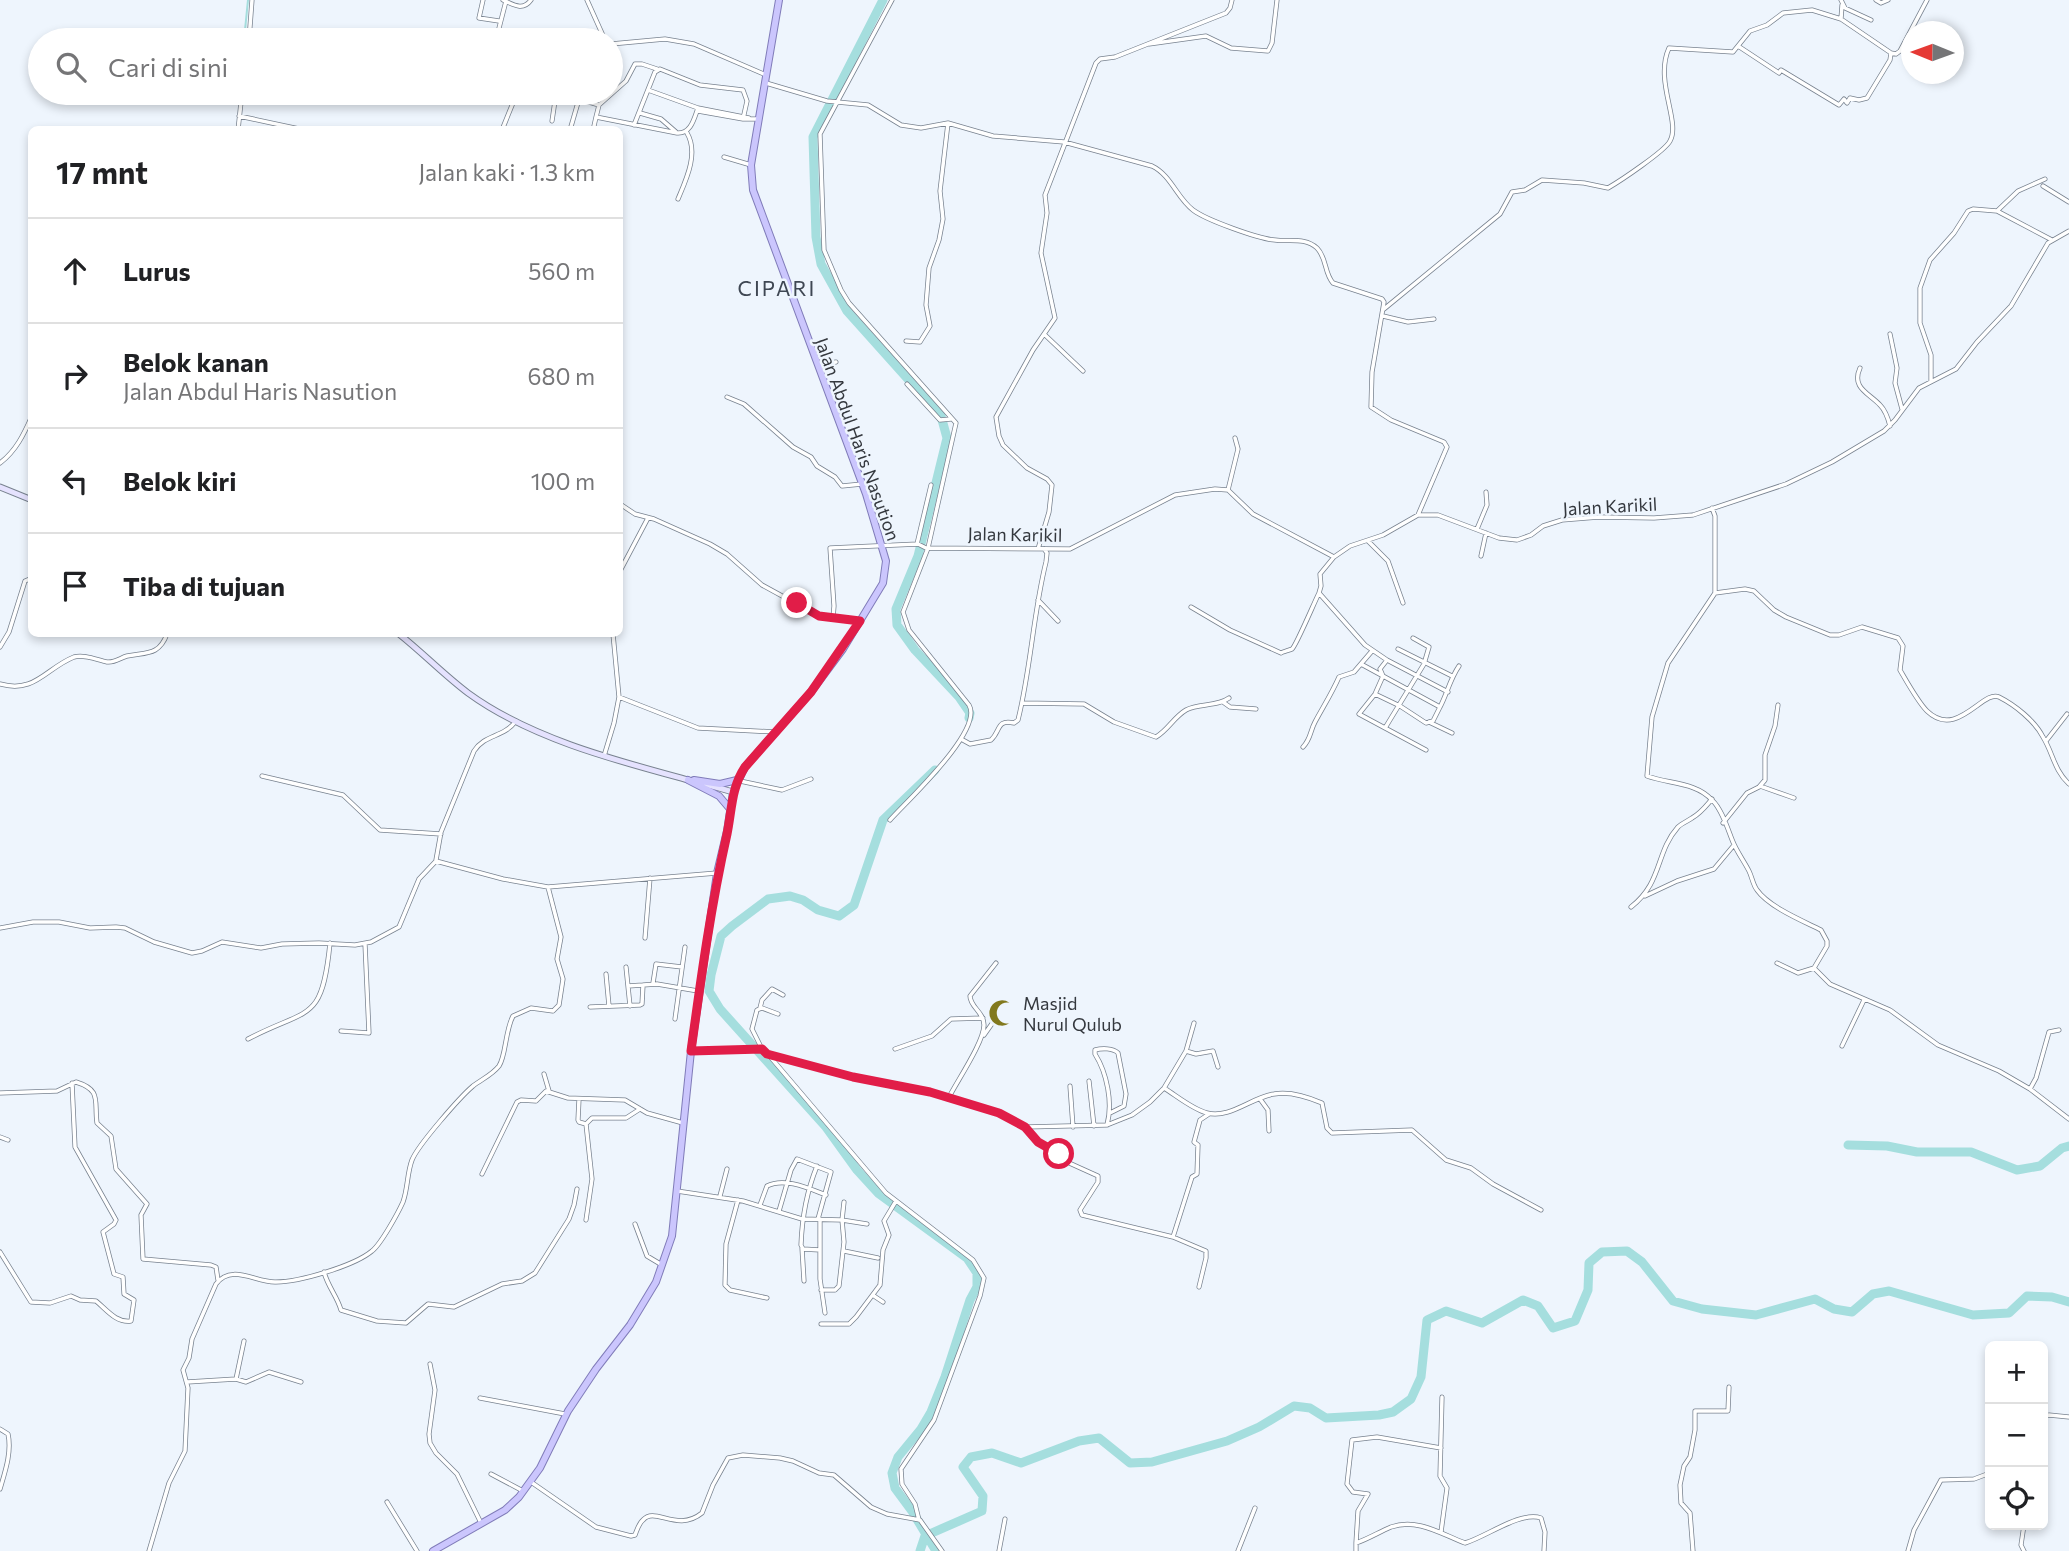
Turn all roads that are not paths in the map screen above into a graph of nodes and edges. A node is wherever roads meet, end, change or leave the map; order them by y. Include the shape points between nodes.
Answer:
1 (252, 0) edge
2 (483, 0) edge
3 (531, 0) edge
4 (587, 0) edge
5 (779, 0) edge
6 (892, 0) edge
7 (1232, 0) edge
8 (1277, 0) edge
9 (1876, 0) edge
10 (1888, 0) edge
11 (1927, 0) edge
12 (504, 1) edge
13 (1842, 2) edge
14 (1841, 19) junction
15 (1871, 20) dead end
16 (499, 22) junction
17 (250, 28) edge
18 (499, 28) edge
19 (600, 28) edge
20 (623, 43) edge
21 (1144, 44) junction
22 (1738, 46) junction
23 (1891, 53) junction
24 (658, 69) junction
25 (767, 79) junction
26 (623, 84) edge
27 (648, 90) junction
28 (835, 102) junction
29 (240, 105) edge
30 (512, 105) edge
31 (555, 105) edge
32 (577, 105) edge
33 (599, 105) edge
34 (698, 109) junction
35 (640, 113) junction
36 (239, 116) junction
37 (596, 117) junction
38 (745, 117) junction
39 (760, 119) junction
40 (552, 121) dead end
41 (948, 123) junction
42 (634, 125) junction
43 (238, 126) edge
44 (285, 126) edge
45 (504, 126) edge
46 (571, 126) edge
47 (594, 126) dead end
48 (677, 133) junction
49 (687, 133) junction
50 (1065, 143) junction
51 (724, 157) dead end
52 (751, 166) junction
53 (2045, 179) dead end
54 (2043, 186) dead end
55 (678, 199) dead end
56 (2069, 202) edge
57 (1997, 211) junction
58 (2069, 231) edge
59 (2052, 240) junction
60 (1384, 310) junction
61 (1383, 316) junction
62 (1434, 319) dead end
63 (1044, 333) junction
64 (1891, 334) dead end
65 (906, 341) dead end
66 (836, 362) dead end
67 (817, 365) junction
68 (1860, 368) dead end
69 (1083, 371) dead end
70 (1931, 381) junction
71 (907, 384) dead end
72 (727, 397) dead end
73 (1902, 410) junction
74 (951, 419) junction
75 (28, 425) edge
76 (1890, 426) junction
77 (1236, 438) dead end
78 (0, 463) edge
79 (862, 484) junction
80 (931, 485) dead end
81 (0, 487) edge
82 (1228, 490) junction
83 (1486, 492) dead end
84 (28, 498) edge
85 (623, 506) edge
86 (1712, 508) junction
87 (1418, 514) junction
88 (648, 518) junction
89 (1477, 529) junction
90 (1486, 534) junction
91 (1368, 541) junction
92 (918, 544) junction
93 (883, 547) junction
94 (927, 548) junction
95 (1038, 548) junction
96 (1044, 549) junction
97 (1481, 556) dead end
98 (1334, 557) junction
99 (623, 564) edge
100 (28, 580) edge
101 (1319, 593) junction
102 (1716, 593) junction
103 (1038, 600) junction
104 (1403, 603) dead end
105 (1191, 607) dead end
106 (833, 618) junction
107 (860, 621) junction
108 (1058, 621) dead end
109 (165, 637) edge
110 (402, 637) edge
111 (613, 637) edge
112 (1413, 638) dead end
113 (0, 647) edge
114 (1398, 649) dead end
115 (1372, 651) junction
116 (1387, 660) junction
117 (1361, 664) junction
118 (1424, 664) junction
119 (1459, 666) dead end
120 (1383, 676) junction
121 (1417, 676) junction
122 (1452, 676) junction
123 (0, 684) edge
124 (1407, 691) junction
125 (1448, 692) junction
126 (1375, 694) junction
127 (619, 696) junction
128 (1229, 698) dead end
129 (1223, 702) junction
130 (1021, 703) junction
131 (1778, 705) dead end
132 (1400, 706) junction
133 (1440, 708) junction
134 (1256, 709) dead end
135 (2067, 714) edge
136 (516, 721) junction
137 (1429, 723) junction
138 (1385, 728) junction
139 (778, 732) junction
140 (1452, 733) dead end
141 (961, 739) junction
142 (2046, 741) junction
143 (1303, 747) dead end
144 (1426, 750) dead end
145 (604, 756) junction
146 (262, 776) dead end
147 (811, 779) dead end
148 (688, 780) junction
149 (737, 780) junction
150 (2069, 784) edge
151 (1759, 786) junction
152 (733, 792) junction
153 (1794, 798) dead end
154 (1712, 799) junction
155 (730, 809) junction
156 (890, 820) dead end
157 (1723, 823) junction
158 (441, 834) junction
159 (1734, 845) junction
160 (436, 861) junction
161 (717, 873) junction
162 (650, 878) junction
163 (548, 887) junction
164 (1640, 899) junction
165 (1631, 907) dead end
166 (0, 928) edge
167 (645, 938) dead end
168 (330, 943) junction
169 (365, 944) junction
170 (685, 947) dead end
171 (996, 963) dead end
172 (1777, 963) dead end
173 (626, 967) dead end
174 (682, 967) junction
175 (1814, 968) junction
176 (606, 974) dead end
177 (653, 983) junction
178 (643, 985) junction
179 (628, 986) junction
180 (680, 987) junction
181 (699, 992) junction
182 (783, 995) dead end
183 (1864, 1000) junction
184 (609, 1006) junction
185 (630, 1006) junction
186 (590, 1007) dead end
187 (760, 1008) junction
188 (778, 1014) dead end
189 (983, 1018) junction
190 (996, 1018) dead end
191 (675, 1019) dead end
192 (1194, 1023) dead end
193 (2059, 1030) dead end
194 (341, 1031) dead end
195 (983, 1037) junction
196 (247, 1039) dead end
197 (1842, 1046) dead end
198 (895, 1049) dead end
199 (759, 1050) junction
200 (691, 1051) junction
201 (1186, 1051) junction
202 (767, 1054) junction
203 (1218, 1067) dead end
204 (544, 1074) dead end
205 (1089, 1081) dead end
206 (72, 1083) junction
207 (1070, 1086) dead end
208 (1164, 1088) junction
209 (2030, 1089) junction
210 (549, 1091) junction
211 (0, 1093) edge
212 (579, 1099) junction
213 (948, 1099) junction
214 (1260, 1099) junction
215 (640, 1109) junction
216 (1110, 1113) junction
217 (1209, 1114) junction
218 (2069, 1119) edge
219 (683, 1123) junction
220 (586, 1124) junction
221 (1107, 1125) junction
222 (1073, 1126) junction
223 (1094, 1126) junction
224 (1025, 1127) junction
225 (1269, 1131) dead end
226 (0, 1137) edge
227 (8, 1140) dead end
228 (817, 1166) junction
229 (727, 1169) dead end
230 (482, 1174) dead end
231 (787, 1184) junction
232 (808, 1188) junction
233 (576, 1189) dead end
234 (676, 1191) junction
235 (826, 1195) junction
236 (720, 1196) junction
237 (737, 1200) junction
238 (844, 1202) dead end
239 (894, 1204) junction
240 (760, 1206) junction
241 (1541, 1210) dead end
242 (779, 1212) junction
243 (802, 1219) junction
244 (819, 1219) junction
245 (586, 1220) dead end
246 (842, 1220) junction
247 (635, 1224) dead end
248 (867, 1224) dead end
249 (1173, 1237) junction
250 (802, 1248) junction
251 (820, 1250) junction
252 (844, 1251) junction
253 (0, 1252) edge
254 (878, 1258) dead end
255 (662, 1265) junction
256 (324, 1272) junction
257 (218, 1281) junction
258 (804, 1281) dead end
259 (1199, 1287) dead end
260 (821, 1290) junction
261 (874, 1296) junction
262 (767, 1298) dead end
263 (883, 1302) dead end
264 (825, 1313) dead end
265 (821, 1324) dead end
266 (244, 1341) dead end
267 (430, 1364) dead end
268 (236, 1379) junction
269 (187, 1382) junction
270 (300, 1382) dead end
271 (1729, 1387) dead end
272 (1442, 1397) dead end
273 (480, 1398) dead end
274 (567, 1414) junction
275 (2048, 1415) edge
276 (2069, 1417) edge
277 (0, 1429) edge
278 (1441, 1448) junction
279 (491, 1474) dead end
280 (1985, 1475) edge
281 (531, 1482) junction
282 (0, 1489) edge
283 (523, 1491) junction
284 (387, 1502) dead end
285 (1255, 1508) dead end
286 (1005, 1519) dead end
287 (918, 1520) junction
288 (481, 1523) junction
289 (2023, 1530) edge
290 (1441, 1532) junction
291 (1356, 1543) junction
292 (149, 1551) edge
293 (417, 1551) edge
294 (433, 1551) edge
295 (942, 1551) edge
296 (999, 1551) edge
297 (1238, 1551) edge
298 (1356, 1551) edge
299 (1544, 1551) edge
300 (1693, 1551) edge
301 (1908, 1551) edge
302 (2024, 1551) edge

1 - 17 street
2 - 16 street via 479,18
3 - 12 street via 521,7
4 - 19 street
5 - 25 main road, Jalan Abdul Haris Nasution
6 - 28 street
7 - 21 street via 1226,13
8 - 21 street via 1268,51 1231,48 1206,36
9 - 10 street via 1881,4
11 - 23 street via 1899,51
12 - 16 street
13 - 14 street
13 - 15 street
14 - 22 street via 1809,9 1783,13 1750,30
14 - 23 street
16 - 18 street
20 - 25 street via 665,40 694,44
21 - 50 street via 1096,63
22 - 23 street via 1839,105 1843,99 1847,103 1850,98 1867,98
22 - 60 street via 1732,52 1670,48 1663,75 1672,131 1669,144 1608,188 1542,180 1511,192 1500,214
24 - 26 street via 635,64
24 - 27 street
24 - 38 street via 700,85 743,90
25 - 28 street
25 - 39 main road, Jalan Abdul Haris Nasution
27 - 34 street
27 - 35 street
28 - 41 street via 868,105 901,125 921,128
28 - 74 street via 820,134 825,254 849,303
29 - 36 street
30 - 45 street
31 - 40 street
32 - 46 street
33 - 37 street
34 - 38 street
34 - 49 street
35 - 42 street
35 - 48 street via 661,119
36 - 43 street
36 - 44 street
37 - 42 street
37 - 47 street
38 - 39 street
39 - 52 main road, Jalan Abdul Haris Nasution
41 - 50 street via 993,136
41 - 65 street via 940,193 943,219 929,268 926,307 930,326 921,342
42 - 48 street
48 - 49 street
49 - 55 street via 690,167
50 - 60 street via 1159,169 1199,213 1261,237 1308,243 1322,255 1333,283 1382,299
50 - 63 street via 1045,195 1041,253 1055,316
51 - 52 street
52 - 67 main road, Jalan Abdul Haris Nasution via 757,203
53 - 57 street via 2018,191
54 - 56 street
57 - 59 street
57 - 70 street via 1968,211 1928,263 1920,288 1920,323 1931,355
58 - 59 street, Jalan Karikil
59 - 70 street, Jalan Karikil via 2011,306 1956,369
60 - 61 street
61 - 62 street via 1408,322
61 - 87 street via 1372,372 1371,407 1447,447
63 - 69 street
63 - 95 street via 996,416 1003,445 1052,485
64 - 73 street
66 - 67 street
67 - 79 main road, Jalan Abdul Haris Nasution
68 - 76 street via 1860,388 1882,407
70 - 73 street, Jalan Karikil via 1919,388
71 - 74 street via 942,420
72 - 79 street via 744,404 842,486
73 - 76 street, Jalan Karikil
74 - 94 street via 956,423
75 - 78 street
76 - 86 street, Jalan Karikil via 1786,484
77 - 82 street via 1238,449
79 - 93 main road, Jalan Abdul Haris Nasution
80 - 92 street
81 - 84 street
82 - 96 street, Jalan Karikil via 1175,495 1077,547
82 - 98 street via 1253,514
83 - 89 street
85 - 88 street
86 - 90 street, Jalan Karikil via 1693,515 1562,520 1517,540
86 - 102 street via 1716,516
87 - 89 street, Jalan Karikil via 1438,515
87 - 91 street
88 - 99 street
88 - 106 street via 710,544 762,585 815,614
89 - 90 street, Jalan Karikil
90 - 97 street
91 - 98 street
91 - 104 street via 1388,561
92 - 93 street
92 - 94 street
93 - 106 street via 830,548
93 - 107 main road, Jalan Abdul Haris Nasution via 883,583
94 - 95 street, Jalan Karikil
94 - 141 street via 903,615 909,630 972,709
95 - 96 street, Jalan Karikil
96 - 103 street via 1046,562
98 - 101 street via 1320,574
100 - 113 street
101 - 105 street via 1299,640 1281,653 1230,631
101 - 115 street
102 - 142 street via 1754,591 1786,617 1830,635 1862,626 1898,638 1903,646 1900,670 1929,713 1957,718 1995,695 2016,708
102 - 154 street via 1668,663 1652,717 1647,774
103 - 108 street
103 - 130 street
106 - 107 street
107 - 139 main road, Jalan Abdul Haris Nasution
109 - 123 street via 149,654 112,662 78,656 25,686
110 - 136 street via 469,694
111 - 127 street
112 - 118 street via 1429,647
114 - 118 street
115 - 116 street
115 - 117 street
116 - 120 street via 1380,669
116 - 121 street
117 - 120 street
117 - 143 street via 1339,677
118 - 121 street
118 - 122 street
119 - 122 street
120 - 124 street
120 - 126 street
121 - 124 street
121 - 125 street
122 - 125 street
124 - 132 street
124 - 133 street
125 - 133 street
126 - 132 street
126 - 138 street via 1359,713
127 - 139 street via 698,728
127 - 145 street
128 - 129 street
129 - 130 street via 1182,712 1156,737 1114,722 1085,705
129 - 134 street
130 - 141 street via 1017,722 1002,723 991,740 970,744
131 - 151 street via 1765,755 1765,778
132 - 137 street
132 - 138 street
133 - 137 street
135 - 142 street
136 - 145 street
136 - 158 street via 508,731 476,747
137 - 140 street
138 - 144 street
139 - 149 main road, Jalan Abdul Haris Nasution
141 - 156 street
142 - 150 street via 2055,766
145 - 148 street
146 - 158 street via 343,795 380,830
147 - 149 street via 782,790
148 - 149 main road
148 - 152 street
148 - 155 main road via 719,796
149 - 152 main road, Jalan Abdul Haris Nasution
151 - 153 street
151 - 157 street via 1747,793
152 - 155 main road, Jalan Abdul Haris Nasution
154 - 157 street
154 - 164 street via 1676,830 1654,882
155 - 161 main road, Jalan Abdul Haris Nasution
157 - 159 street
158 - 160 street
159 - 164 street via 1714,869
159 - 175 street via 1762,896 1825,934 1827,946
160 - 163 street
160 - 169 street via 419,879 399,927
161 - 162 street
161 - 181 main road, Jalan Abdul Haris Nasution
162 - 163 street
162 - 167 street
163 - 256 street via 561,937 559,1005 553,1011 531,1008 513,1016 501,1063 473,1086 416,1150 403,1201 373,1250
164 - 165 street
166 - 168 street via 33,922 116,927 192,953 222,942 261,948
168 - 169 street
168 - 196 street via 321,995 314,1007 304,1016
169 - 194 street via 369,1033
170 - 174 street
171 - 189 street via 969,999
172 - 175 street via 1798,973
173 - 179 street
174 - 177 street via 656,964
174 - 180 street
175 - 183 street via 1830,984
176 - 184 street
177 - 178 street
177 - 180 street
178 - 179 street
178 - 185 street via 642,1004
179 - 185 street
180 - 181 street
180 - 191 street
181 - 200 main road, Jalan Abdul Haris Nasution
182 - 187 street via 772,989
183 - 197 street
183 - 209 street via 1890,1010 1938,1045
184 - 185 street
184 - 186 street
187 - 188 street
187 - 199 street via 752,1026
189 - 195 street
189 - 198 street via 951,1019 932,1037
190 - 195 street
192 - 201 street
193 - 209 street via 2049,1032
195 - 213 street
199 - 200 street
199 - 202 street
200 - 219 main road, Jalan Abdul Haris Nasution
201 - 203 street via 1213,1051
201 - 208 street
202 - 213 street
202 - 239 street
204 - 210 street
205 - 223 street
206 - 211 street via 57,1091
206 - 253 street via 74,1144 116,1220 103,1232 114,1274 123,1277 124,1294 134,1300 131,1321 114,1317 96,1301 71,1296 44,1304 31,1302
206 - 257 street via 79,1082 95,1093 97,1123 110,1134 116,1169 147,1204 142,1215 143,1259 211,1265 217,1269
207 - 222 street
208 - 217 street
208 - 221 street via 1132,1115
209 - 218 street
210 - 212 street
210 - 230 street via 536,1101 517,1102
212 - 215 street via 619,1099
212 - 220 street via 579,1122
213 - 224 street via 999,1113
214 - 217 street
214 - 225 street via 1268,1110
214 - 241 street via 1278,1093 1320,1102 1332,1133 1412,1130 1446,1160 1471,1168
215 - 219 street
215 - 220 street via 626,1118 592,1118
216 - 216 street via 1103,1068 1094,1054 1100,1049 1118,1053 1126,1094 1124,1106
216 - 221 street
217 - 249 street via 1200,1120 1194,1142 1198,1145 1197,1174 1192,1177
219 - 234 main road, Jalan Abdul Haris Nasution
220 - 245 street via 592,1179
221 - 223 street
222 - 223 street
222 - 224 street
224 - 249 street via 1067,1162 1098,1176 1080,1210 1082,1215
226 - 227 street
228 - 231 street via 796,1160
228 - 232 street
228 - 235 street via 831,1172
229 - 236 street
231 - 232 street
231 - 240 street via 769,1185
231 - 242 street
232 - 235 street
232 - 243 street
233 - 256 street via 571,1215 536,1271 458,1306 428,1304 406,1323 377,1321 341,1310
234 - 236 street
234 - 255 main road, Jalan Abdul Haris Nasution via 672,1236
235 - 244 street
236 - 237 street
237 - 240 street
237 - 262 street via 726,1244 725,1285
238 - 246 street
239 - 261 street via 884,1221 889,1237
239 - 287 street via 973,1260 984,1278 934,1420 901,1469 902,1484 915,1504
240 - 242 street
242 - 243 street
243 - 244 street
243 - 250 street
244 - 246 street
244 - 251 street
246 - 248 street
246 - 252 street
247 - 255 street via 647,1255
249 - 259 street via 1207,1252
250 - 251 street
250 - 258 street
251 - 260 street
252 - 254 street
252 - 260 street via 839,1289
255 - 274 main road, Jalan Abdul Haris Nasution via 630,1325
256 - 257 street via 276,1282 230,1274
257 - 269 street via 192,1339 184,1367
260 - 264 street
261 - 263 street
261 - 265 street via 849,1324
266 - 268 street
267 - 288 street via 435,1390 430,1443 457,1474
268 - 269 street
268 - 270 street via 246,1382 274,1372
269 - 292 street via 185,1454 169,1483
271 - 300 street via 1728,1411 1695,1411 1690,1457 1680,1487 1681,1503 1690,1513
272 - 278 street
273 - 274 street
274 - 281 main road, Jalan Abdul Haris Nasution
275 - 276 street
277 - 282 street via 9,1440
278 - 290 street via 1440,1476 1447,1488
278 - 291 street via 1381,1437 1352,1440 1347,1485 1368,1494 1358,1511
279 - 283 street
280 - 301 street via 1941,1480
281 - 283 main road, Jalan Abdul Haris Nasution
281 - 287 street via 596,1527 631,1536 649,1516 679,1522 699,1516 728,1458 780,1458 834,1475 871,1507
283 - 288 main road, Jalan Abdul Haris Nasution via 505,1510
284 - 293 street
285 - 297 street
286 - 296 street
287 - 295 street
288 - 294 main road, Jalan Abdul Haris Nasution
289 - 302 street
290 - 291 street via 1404,1524
290 - 299 street via 1465,1544 1537,1516 1545,1532
291 - 298 street

